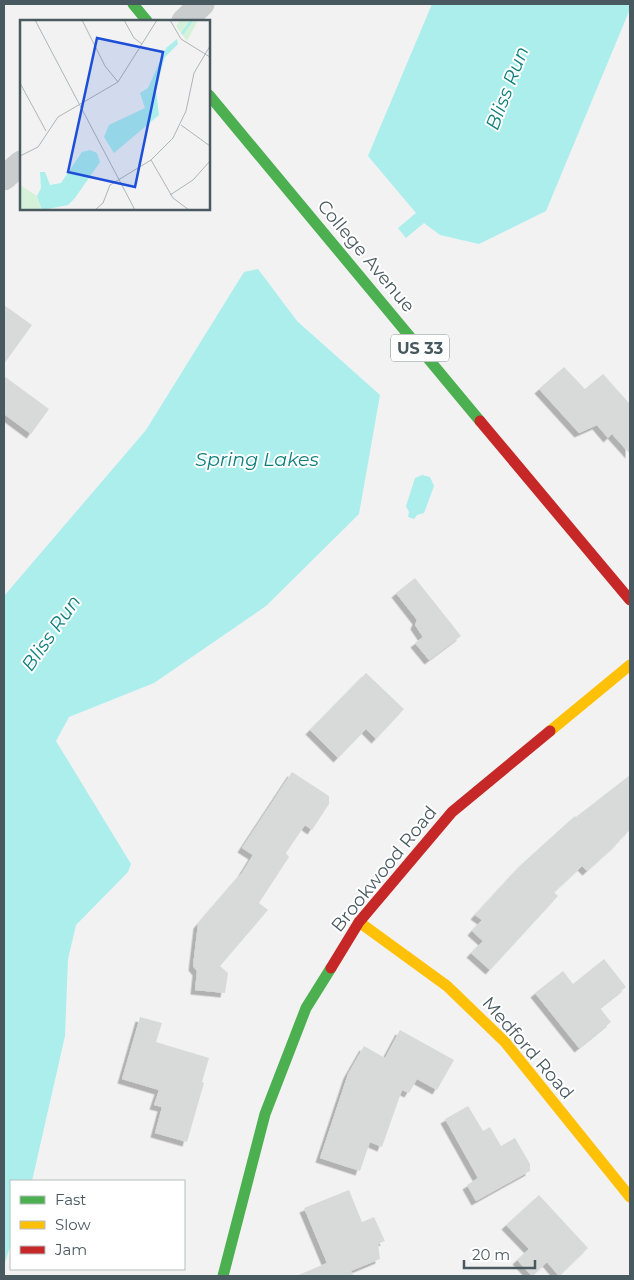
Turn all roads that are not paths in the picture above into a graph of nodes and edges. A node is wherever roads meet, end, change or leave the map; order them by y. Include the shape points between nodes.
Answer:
1 (133, 4) edge
2 (202, 4) edge
3 (146, 20) edge
4 (185, 20) edge
5 (210, 96) edge
6 (20, 164) edge
7 (4, 178) edge
8 (630, 600) edge
9 (630, 665) edge
10 (358, 922) junction
11 (630, 1197) edge
12 (223, 1276) edge

1 - 3 street
2 - 4 street
5 - 8 street, College Avenue / US 33
6 - 7 street
9 - 10 street, Brookwood Road via 452,812
10 - 11 street, Medford Road via 447,986 505,1042
10 - 12 street, Brookwood Road via 306,1008 265,1114

